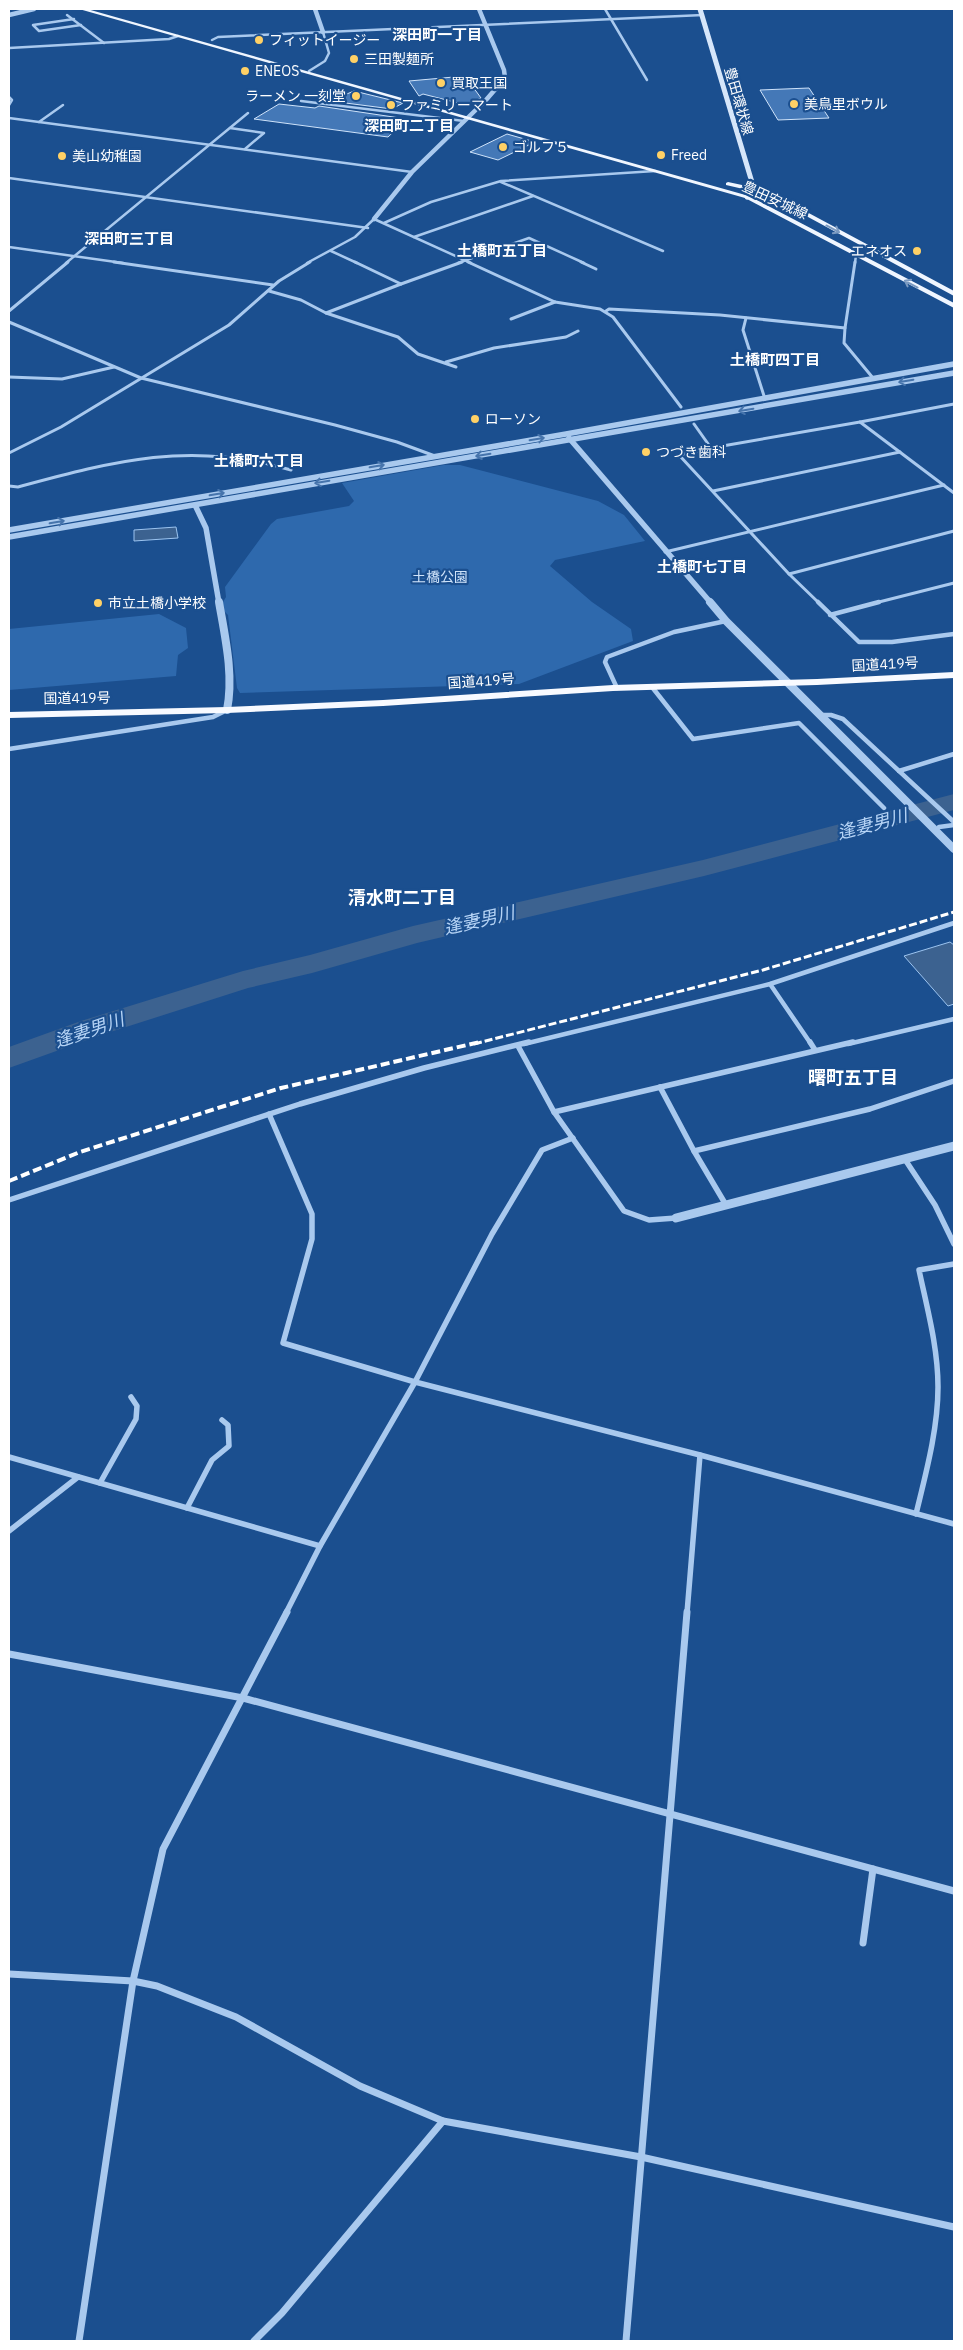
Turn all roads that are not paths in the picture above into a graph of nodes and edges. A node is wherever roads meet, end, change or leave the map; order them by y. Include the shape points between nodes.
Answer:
1 (34, 9) edge
2 (82, 9) edge
3 (103, 9) edge
4 (315, 9) edge
5 (479, 9) edge
6 (605, 9) edge
7 (700, 9) edge
8 (67, 15) dead end
9 (703, 15) junction
10 (9, 16) edge
11 (74, 19) junction
12 (611, 19) junction
13 (485, 24) junction
14 (81, 25) junction
15 (323, 32) junction
16 (178, 36) junction
17 (212, 40) junction
18 (105, 44) junction
19 (9, 48) edge
20 (311, 70) junction
21 (647, 80) dead end
22 (9, 97) edge
23 (301, 101) dead end
24 (9, 105) edge
25 (63, 105) dead end
26 (248, 113) dead end
27 (468, 117) junction
28 (9, 118) edge
29 (39, 122) junction
30 (230, 128) junction
31 (211, 144) junction
32 (245, 149) junction
33 (655, 171) junction
34 (412, 172) junction
35 (9, 178) edge
36 (501, 181) junction
37 (754, 189) junction
38 (534, 196) junction
39 (146, 197) junction
40 (747, 198) junction
41 (374, 220) junction
42 (384, 223) junction
43 (368, 228) junction
44 (414, 237) junction
45 (9, 247) edge
46 (331, 251) junction
47 (663, 251) dead end
48 (856, 255) junction
49 (73, 257) junction
50 (465, 261) junction
51 (596, 269) dead end
52 (401, 284) junction
53 (273, 286) junction
54 (269, 291) junction
55 (954, 294) edge
56 (555, 302) junction
57 (954, 306) edge
58 (9, 311) edge
59 (606, 311) junction
60 (326, 313) junction
61 (746, 318) junction
62 (510, 320) dead end
63 (9, 322) edge
64 (845, 328) junction
65 (578, 331) dead end
66 (445, 362) junction
67 (954, 364) edge
68 (114, 367) junction
69 (456, 367) dead end
70 (954, 373) edge
71 (9, 377) edge
72 (141, 378) junction
73 (873, 378) junction
74 (765, 399) junction
75 (954, 404) edge
76 (681, 407) dead end
77 (860, 422) junction
78 (694, 424) dead end
79 (566, 434) junction
80 (571, 441) junction
81 (9, 446) edge
82 (18, 448) junction
83 (711, 448) junction
84 (900, 452) junction
85 (9, 453) edge
86 (435, 456) junction
87 (291, 470) dead end
88 (944, 485) junction
89 (9, 486) edge
90 (712, 491) junction
91 (954, 493) edge
92 (194, 505) junction
93 (9, 530) edge
94 (954, 531) edge
95 (751, 532) junction
96 (9, 537) edge
97 (665, 552) junction
98 (789, 574) junction
99 (954, 583) edge
100 (830, 615) junction
101 (726, 621) junction
102 (954, 634) edge
103 (954, 675) edge
104 (788, 683) junction
105 (652, 687) junction
106 (617, 688) junction
107 (227, 710) junction
108 (818, 714) junction
109 (9, 715) edge
110 (9, 749) edge
111 (954, 754) edge
112 (898, 771) junction
113 (884, 808) dead end
114 (953, 822) edge
115 (939, 827) dead end
116 (954, 849) edge
117 (954, 923) edge
118 (770, 984) junction
119 (954, 1019) edge
120 (518, 1046) junction
121 (815, 1050) junction
122 (954, 1082) edge
123 (660, 1087) junction
124 (554, 1112) junction
125 (269, 1114) junction
126 (573, 1138) junction
127 (954, 1146) edge
128 (694, 1151) junction
129 (906, 1161) junction
130 (9, 1200) edge
131 (727, 1207) junction
132 (676, 1218) joint
133 (954, 1244) edge
134 (954, 1264) edge
135 (414, 1382) junction
136 (131, 1397) dead end
137 (222, 1420) dead end
138 (700, 1455) junction
139 (9, 1457) edge
140 (78, 1477) junction
141 (100, 1483) junction
142 (187, 1508) junction
143 (916, 1514) junction
144 (954, 1524) edge
145 (9, 1531) edge
146 (320, 1546) junction
147 (9, 1654) edge
148 (243, 1698) junction
149 (670, 1813) junction
150 (873, 1869) junction
151 (954, 1891) edge
152 (863, 1944) dead end
153 (9, 1974) edge
154 (133, 1980) junction
155 (443, 2121) junction
156 (641, 2157) junction
157 (954, 2226) edge
158 (79, 2341) edge
159 (254, 2341) edge
160 (626, 2341) edge

1 - 10 street
2 - 16 main road, 豊田安城線
3 - 17 main road, 豊田安城線
4 - 15 street
5 - 13 street
6 - 12 street
7 - 9 main road, 豊田環状線
8 - 11 street
9 - 12 street
9 - 37 main road, 豊田環状線
11 - 14 street
11 - 14 street via 32,25 39,31
12 - 13 street
12 - 21 street
13 - 15 street
13 - 27 street via 505,78
14 - 18 street
15 - 17 street via 218,37
15 - 20 street via 329,52 325,61
16 - 18 street
16 - 20 main road, 豊田安城線
17 - 20 main road, 豊田安城線
18 - 19 street
20 - 27 main road, 豊田安城線
22 - 24 street via 12,100
23 - 27 street
25 - 29 street
26 - 30 street
27 - 33 main road, 豊田安城線
27 - 34 street
27 - 37 main road, 豊田安城線 via 707,180
28 - 29 street
29 - 31 street
30 - 31 street
30 - 32 street via 264,133
31 - 32 street
31 - 39 street
32 - 34 street
33 - 36 street
33 - 40 main road, 豊田安城線
34 - 41 street
35 - 39 street
36 - 38 street
36 - 42 street via 431,202
37 - 40 main road
37 -> 55 main road, 豊田安城線 via 775,197
38 - 44 street
38 - 47 street
39 - 43 street
39 - 49 street
40 - 48 main road, 豊田安城線
41 - 42 street
41 - 43 street
42 - 44 street
43 - 46 street
44 - 50 street
45 - 49 street
46 - 52 street
46 - 53 street
57 -> 48 main road, 豊田安城線
48 - 64 street
49 - 53 street
49 - 58 street
50 - 51 street via 529,238
50 - 52 street
50 - 56 street
52 - 60 street
53 - 54 street
54 - 60 street via 301,300
54 - 72 street via 229,325
56 - 59 street
56 - 62 street
59 - 61 street
59 - 76 street
60 - 66 street via 398,337 418,354
61 - 64 street
61 - 74 street via 743,330
63 - 68 street
64 - 73 street via 844,343
65 - 66 street via 566,337 474,352
66 - 69 street
67 - 73 street
68 - 71 street via 64,380
68 - 72 street
70 -> 80 street
72 - 82 street via 61,427
72 - 86 street via 335,425
73 - 74 street
74 - 79 street
75 - 77 street
77 - 83 street
77 - 84 street
78 - 83 street
79 - 80 street
86 -> 79 street
80 -> 92 street
80 - 97 street
81 - 82 street
82 - 85 street
83 - 90 street via 679,455
84 - 88 street
84 - 90 street
93 -> 86 street
87 - 89 street via 275,464 217,456 163,455 100,465 18,487
88 - 91 street
88 - 95 street
90 - 95 street
92 - 96 street
92 - 107 street via 206,528 228,656 230,695
94 - 98 street
95 - 97 street
95 - 98 street
97 - 101 street
98 - 100 street
99 - 100 street
100 - 102 street via 862,643
101 - 104 street
101 - 106 street via 674,632 607,657 605,662
103 - 104 highway, 国道419号
104 - 105 highway, 国道419号
104 - 108 street
105 - 106 highway, 国道419号
105 - 113 street via 692,739 799,723
106 - 107 highway, 国道419号
107 - 109 highway, 国道419号
107 - 110 street via 213,717
108 - 112 street via 831,714 843,719
108 - 116 street
111 - 112 street
112 - 114 street
114 - 115 street
117 - 118 street
118 - 120 street
118 - 121 street
119 - 121 street
120 - 124 street
120 - 125 street via 424,1068
121 - 123 street
122 - 128 street via 870,1109
123 - 124 street
123 - 128 street
124 - 126 street
125 - 130 street
125 - 135 street via 312,1214 312,1239 283,1343
126 - 132 street via 624,1210 645,1220
126 - 135 street via 542,1150 492,1234
127 - 129 street
128 - 131 street
129 - 131 street
129 - 133 street via 935,1205
131 - 132 street
134 - 143 street via 919,1270 938,1388 932,1443
135 - 138 street
135 - 146 street
136 - 141 street via 137,1406 136,1419
137 - 142 street via 228,1425 228,1446 212,1460
138 - 143 street
138 - 149 street
139 - 140 street
140 - 141 street
140 - 145 street
141 - 142 street
142 - 146 street
143 - 144 street
146 - 148 street
147 - 148 street
148 - 149 street
148 - 154 street via 163,1849
149 - 150 street
149 - 156 street
150 - 151 street
150 - 152 street
153 - 154 street
154 - 155 street via 236,2017 360,2086
154 - 158 street
155 - 156 street
155 - 159 street via 282,2313
156 - 157 street
156 - 160 street

